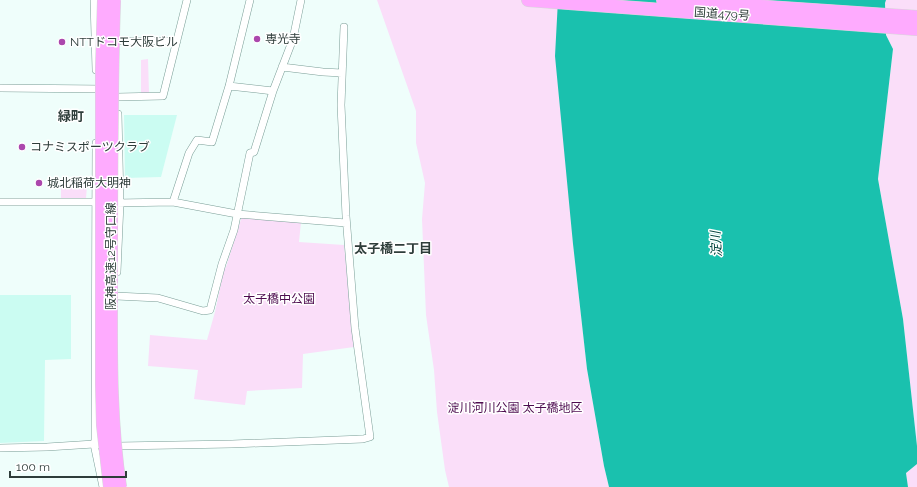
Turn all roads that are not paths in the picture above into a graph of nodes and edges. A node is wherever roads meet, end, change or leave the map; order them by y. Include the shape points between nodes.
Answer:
1 (94, 0) edge
2 (104, 0) edge
3 (114, 0) edge
4 (118, 0) edge
5 (187, 0) edge
6 (250, 0) edge
7 (301, 0) edge
8 (528, 0) edge
9 (663, 0) edge
10 (917, 17) edge
11 (344, 27) dead end
12 (917, 29) edge
13 (118, 41) junction
14 (176, 41) junction
15 (282, 67) junction
16 (342, 73) junction
17 (229, 86) junction
18 (0, 88) edge
19 (117, 88) junction
20 (96, 89) junction
21 (273, 91) junction
22 (117, 97) junction
23 (0, 202) edge
24 (95, 202) junction
25 (172, 202) junction
26 (120, 203) junction
27 (237, 214) junction
28 (346, 223) junction
29 (116, 296) junction
30 (94, 444) junction
31 (118, 446) junction
32 (0, 448) edge
33 (103, 487) edge
34 (110, 487) edge
35 (120, 487) edge
36 (125, 487) edge

1 - 20 street
2 - 34 highway, 阪神高速12号守口線, bridge via 102,384
3 - 35 highway, 阪神高速12号守口線, bridge via 111,70 112,384 113,424
4 - 13 street
5 - 14 street
6 - 17 street
7 - 15 street via 293,39
8 - 12 highway, 国道479号
9 - 10 highway, 国道479号
11 - 16 street
13 - 14 street
13 - 19 street
14 - 22 street via 163,96
15 - 16 street
15 - 21 street
16 - 28 street
17 - 21 street
17 - 25 street via 212,142 197,140 189,153
18 - 20 street
19 - 20 street
19 - 22 street
20 - 24 street
21 - 27 street via 254,152 250,153
22 - 26 street
23 - 24 street
24 - 26 street
24 - 30 street
25 - 26 street
25 - 27 street
26 - 29 street
27 - 28 street
27 - 29 street via 210,310 203,311 158,298
28 - 31 street via 358,359 370,437 232,444
29 - 31 street
30 - 31 street
30 - 32 street
30 - 33 street
31 - 36 street

